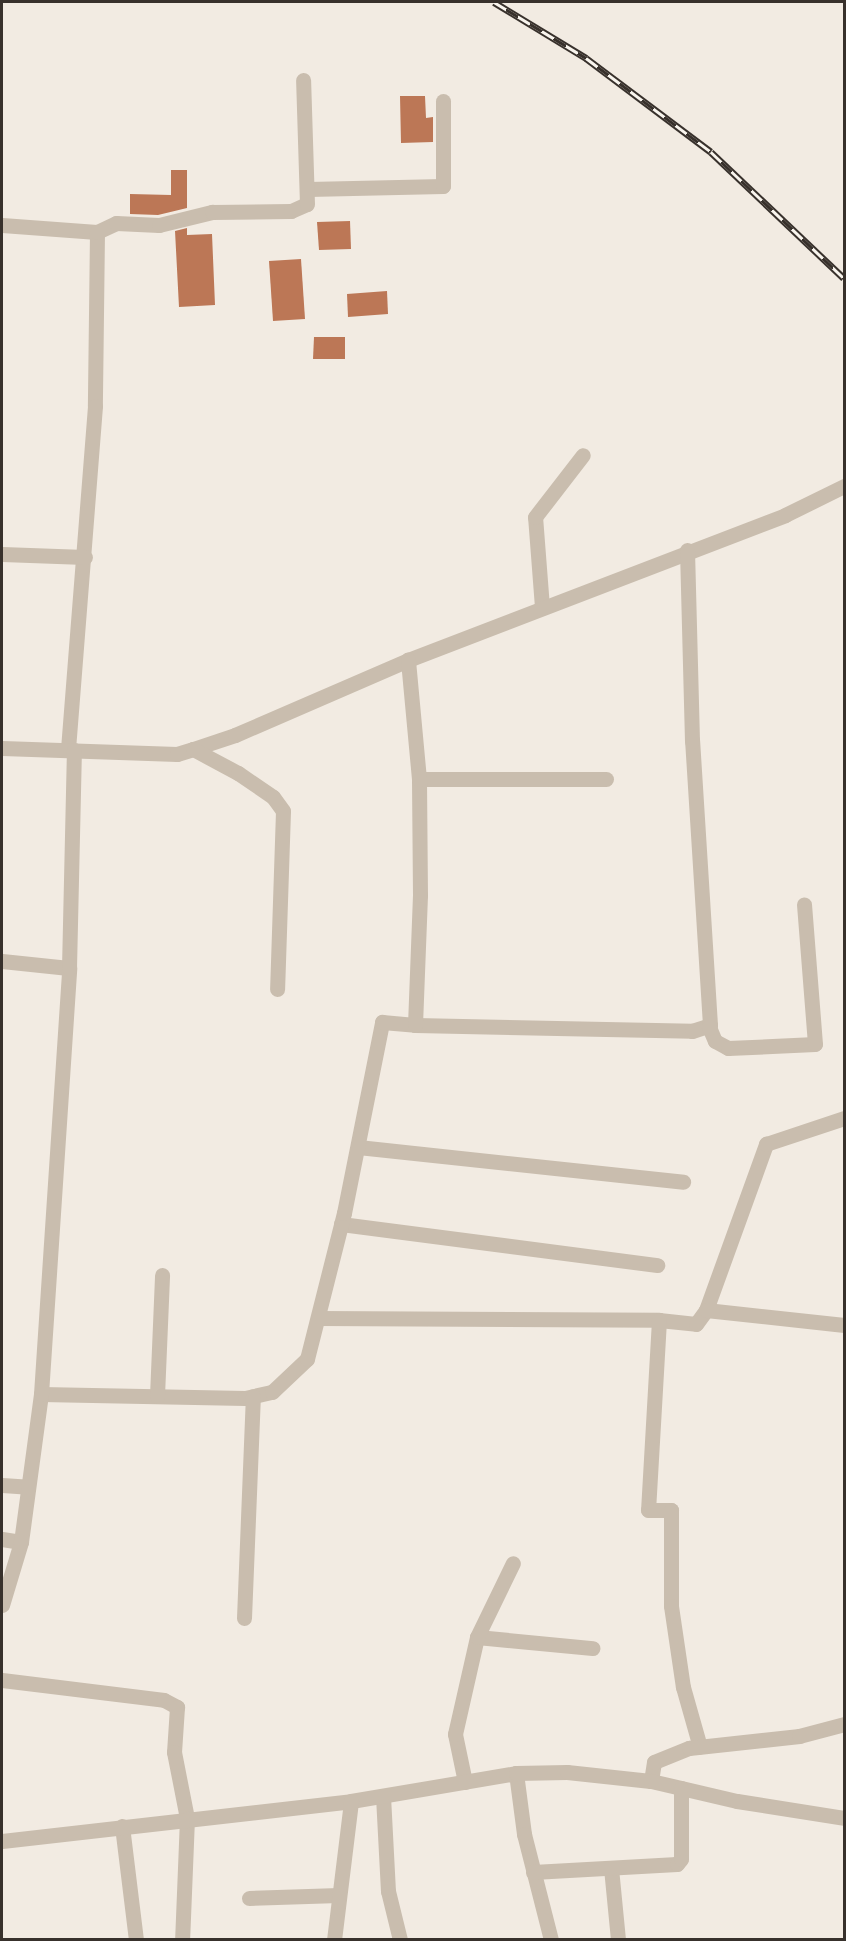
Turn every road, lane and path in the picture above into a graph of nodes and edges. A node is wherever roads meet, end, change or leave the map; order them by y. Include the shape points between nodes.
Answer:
1 (303, 80) dead end
2 (443, 101) dead end
3 (308, 189) junction
4 (2, 225) edge
5 (97, 232) junction
6 (583, 454) dead end
7 (844, 486) edge
8 (687, 550) junction
9 (2, 554) edge
10 (85, 556) junction
11 (542, 607) junction
12 (408, 660) junction
13 (2, 748) edge
14 (71, 750) junction
15 (193, 750) junction
16 (419, 779) junction
17 (606, 779) dead end
18 (804, 904) dead end
19 (2, 961) edge
20 (69, 968) junction
21 (278, 988) dead end
22 (415, 1025) junction
23 (709, 1027) junction
24 (844, 1118) edge
25 (358, 1147) junction
26 (683, 1182) dead end
27 (341, 1224) junction
28 (657, 1265) dead end
29 (162, 1275) dead end
30 (706, 1310) junction
31 (318, 1318) junction
32 (659, 1320) junction
33 (844, 1325) edge
34 (41, 1394) junction
35 (157, 1396) junction
36 (253, 1396) junction
37 (2, 1485) edge
38 (28, 1487) junction
39 (2, 1539) edge
40 (21, 1542) junction
41 (513, 1563) dead end
42 (2, 1605) edge
43 (244, 1618) dead end
44 (477, 1637) junction
45 (592, 1648) dead end
46 (2, 1680) edge
47 (844, 1724) edge
48 (700, 1747) junction
49 (516, 1773) junction
50 (651, 1781) junction
51 (465, 1782) junction
52 (681, 1788) junction
53 (383, 1796) junction
54 (351, 1801) junction
55 (187, 1818) junction
56 (844, 1818) edge
57 (122, 1826) junction
58 (2, 1841) edge
59 (611, 1868) junction
60 (533, 1872) junction
61 (339, 1895) junction
62 (249, 1898) dead end
63 (136, 1940) edge
64 (182, 1940) edge
65 (334, 1940) edge
66 (400, 1940) edge
67 (551, 1940) edge
68 (618, 1940) edge

1 - 3 street
2 - 3 street via 443,186
3 - 5 street via 306,204 291,211 212,212 159,225 116,223
4 - 5 street
5 - 10 street via 95,406
6 - 11 street via 535,517
7 - 8 street via 785,515
8 - 11 street
8 - 23 street via 692,741
9 - 10 street
10 - 14 street
11 - 12 street
12 - 15 street
12 - 16 street
13 - 14 street
14 - 15 street via 177,754
14 - 20 street
15 - 21 street via 247,778 273,797 283,811
16 - 17 street
16 - 22 street
18 - 23 street via 815,1044 728,1048 715,1041
19 - 20 street
20 - 34 street
22 - 23 street via 692,1031
22 - 25 street via 382,1022
24 - 30 street via 766,1144
25 - 26 street
25 - 27 street
27 - 28 street
27 - 31 street
29 - 35 street
30 - 32 street via 696,1324
30 - 33 street
31 - 32 street
31 - 36 street via 307,1359 272,1392
32 - 48 street via 648,1510 671,1510 670,1606 683,1687
34 - 35 street
34 - 38 street
35 - 36 street
36 - 43 street via 243,1566
37 - 38 street
38 - 40 street
39 - 40 street
40 - 42 street
41 - 44 street
44 - 45 street
44 - 51 street via 455,1734
46 - 55 street via 173,1701 177,1713 176,1771
47 - 48 street via 799,1736
48 - 50 street via 659,1757 651,1769
49 - 50 street via 567,1772
49 - 51 street
49 - 60 street
50 - 52 street
51 - 53 street
52 - 56 street
52 - 59 street via 680,1862
53 - 54 street
53 - 66 street via 388,1891
54 - 55 street
54 - 61 street
55 - 57 street
55 - 64 street
57 - 58 street
57 - 63 street
59 - 60 street
59 - 68 street
60 - 67 street
61 - 62 street
61 - 65 street

